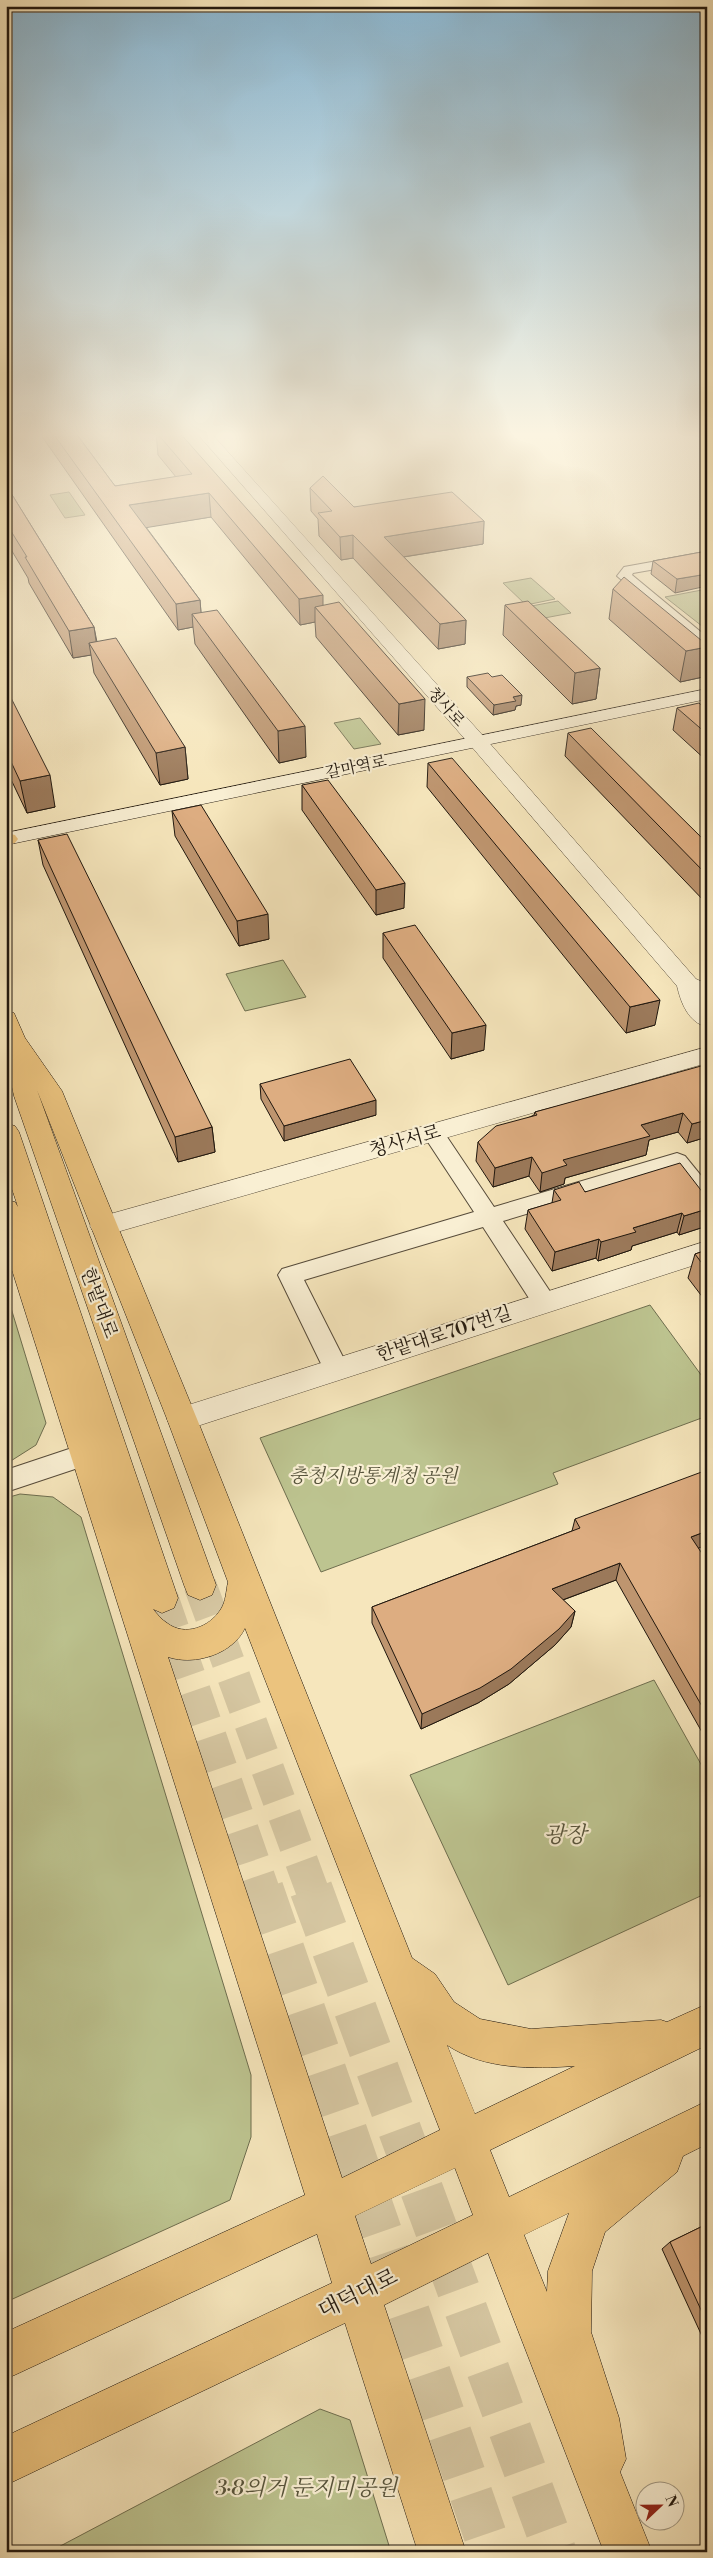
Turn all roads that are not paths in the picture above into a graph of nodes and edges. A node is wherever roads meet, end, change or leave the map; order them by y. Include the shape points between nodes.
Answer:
1 (308, 551) edge
2 (707, 556) edge
3 (707, 645) edge
4 (707, 694) edge
5 (707, 704) edge
6 (481, 746) junction
7 (7, 842) edge
8 (697, 989) edge
9 (707, 1020) edge
10 (10, 1028) edge
11 (707, 1055) edge
12 (6, 1132) edge
13 (433, 1133) junction
14 (707, 1199) edge
15 (6, 1209) edge
16 (488, 1216) junction
17 (104, 1226) junction
18 (12, 1249) edge
19 (707, 1250) edge
20 (545, 1302) junction
21 (336, 1369) junction
22 (182, 1418) junction
23 (87, 1454) junction
24 (6, 1481) edge
25 (244, 1582) junction
26 (200, 1585) tunnel mouth
27 (151, 1608) junction
28 (396, 1969) junction
29 (691, 2031) edge
30 (705, 2123) edge
31 (464, 2140) junction
32 (329, 2206) junction
33 (497, 2225) junction
34 (358, 2294) junction
35 (6, 2356) edge
36 (6, 2461) edge
37 (610, 2505) junction
38 (442, 2552) edge
39 (628, 2552) edge

1 - 6 street, 청사로
2 - 3 street via 629,570 624,576
4 - 6 street, 갈마역로
5 - 6 street, 갈마역로
6 - 7 street, 갈마역로
6 - 8 street, 청사로
8 - 9 street, 청사로 via 692,1004
10 - 17 main road via 50,1091
10 - 26 main road, 한밭대로 via 26,1096
11 - 13 street, 청사서로
12 - 27 main road, 한밭대로
13 - 16 street
13 - 17 street, 청사서로
14 - 16 street via 677,1161
15 - 18 main road
16 - 20 street
16 - 21 street via 290,1275
17 - 22 main road
18 - 23 main road
19 - 20 street, 한밭대로707번길
20 - 21 street, 한밭대로707번길
21 - 22 street, 한밭대로707번길
22 - 25 main road
23 - 24 street
23 - 27 main road
25 - 27 main road via 241,1606 234,1620 223,1632 207,1641 190,1645 172,1644 157,1637
25 - 28 main road
27 - 32 main road
28 - 29 main road via 421,1988 440,2016 472,2038 531,2049
28 - 31 main road
29 - 31 main road
30 - 33 main road, 대덕대로
30 - 37 main road via 588,2218 570,2270 568,2332 596,2418
31 - 32 main road
31 - 33 main road
32 - 34 main road
32 - 35 main road
33 - 34 main road, 대덕대로
33 - 37 main road
34 - 36 main road, 대덕대로
34 - 38 main road
37 - 39 main road

